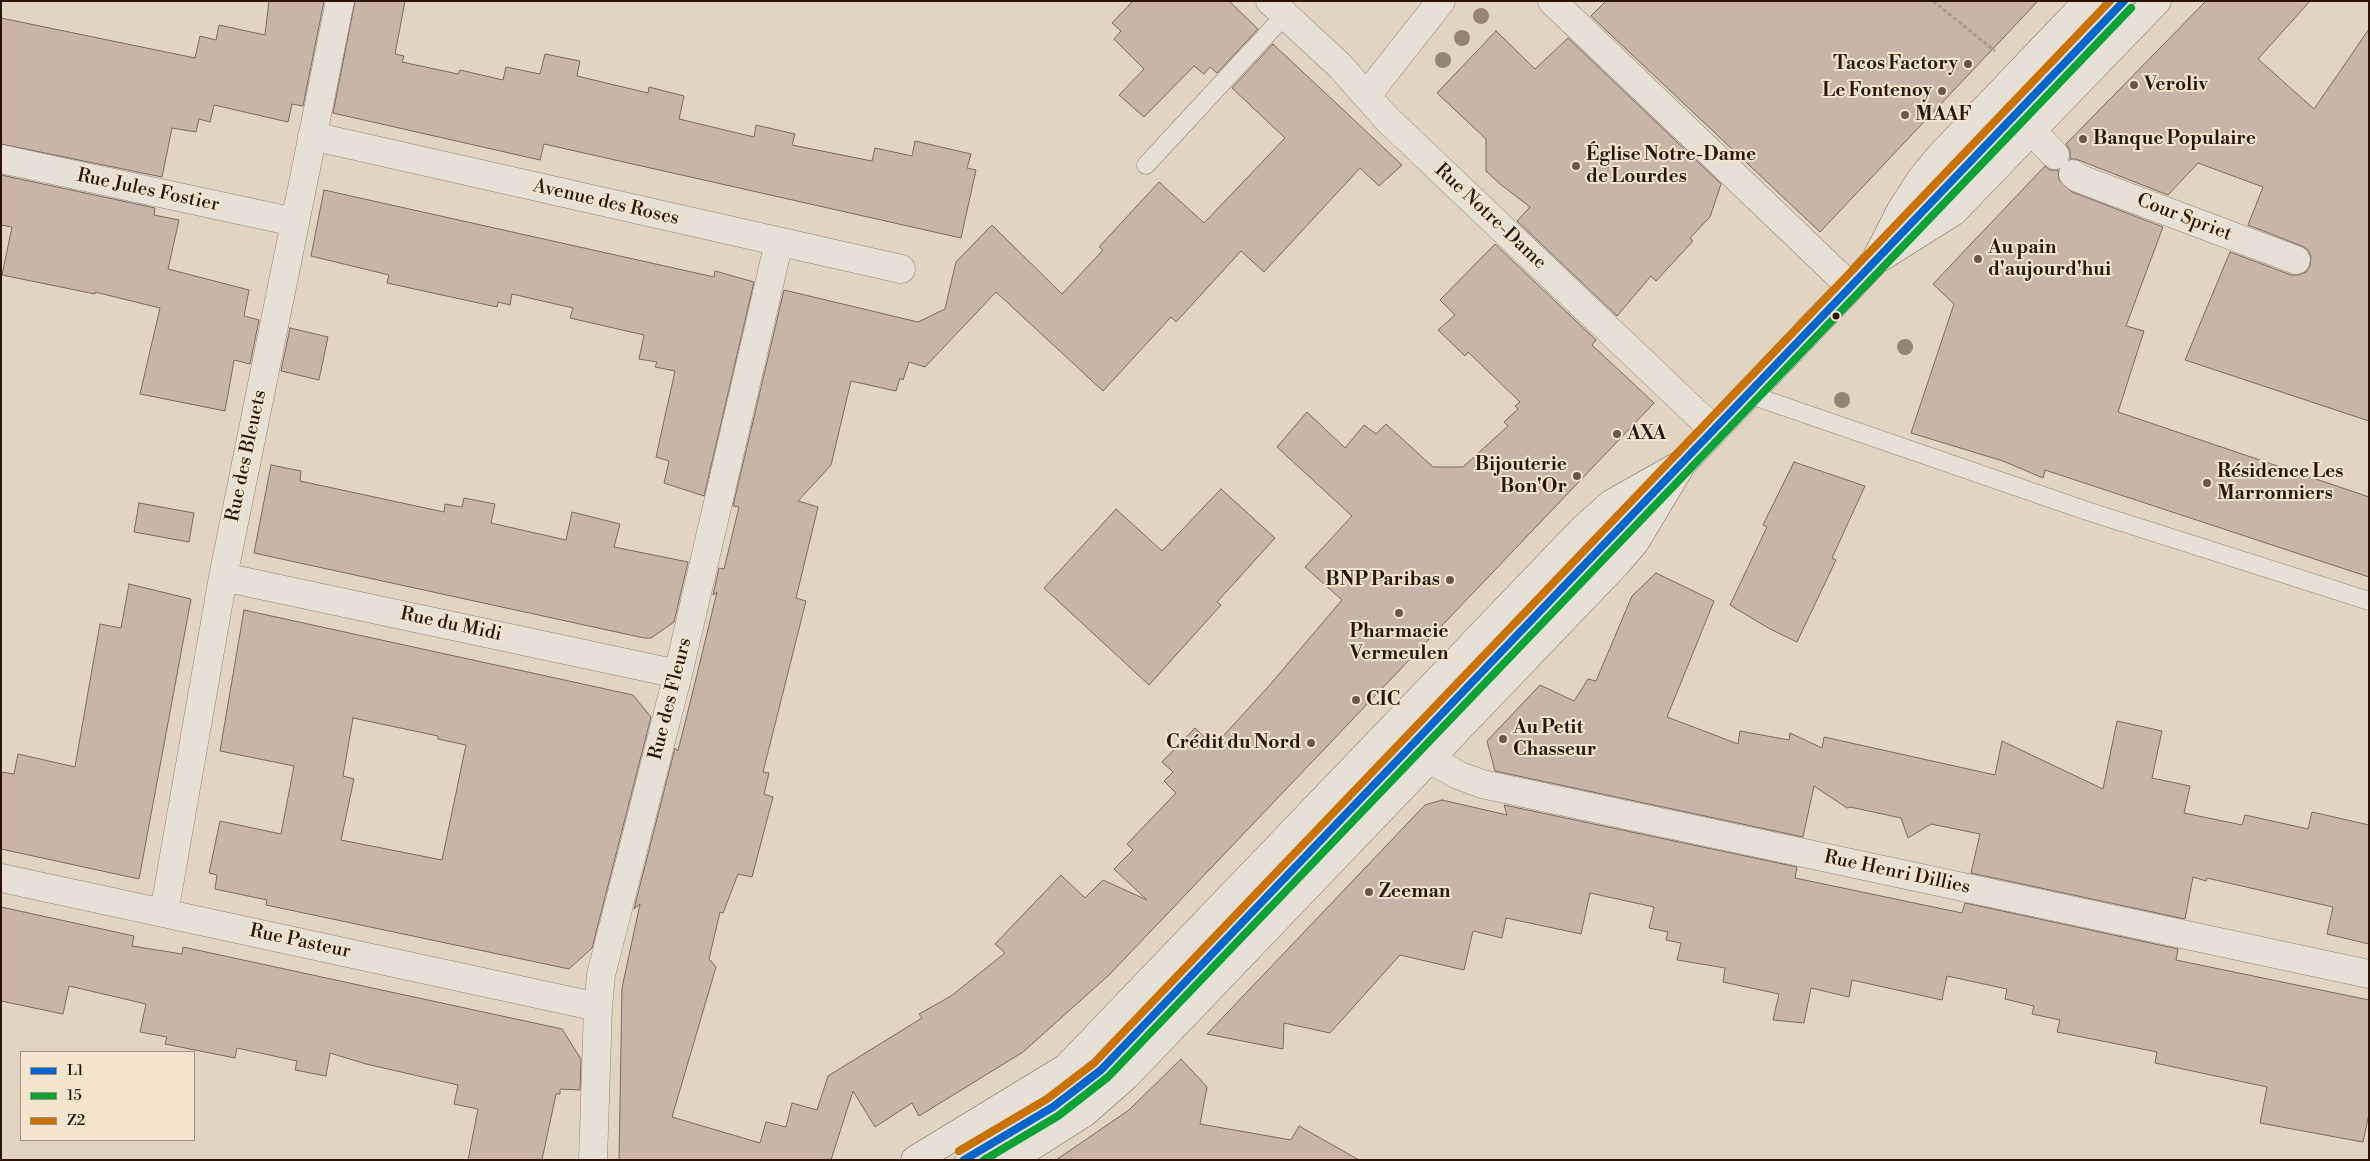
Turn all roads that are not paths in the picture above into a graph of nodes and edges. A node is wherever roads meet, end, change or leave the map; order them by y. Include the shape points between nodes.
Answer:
1 (340, 1) edge
2 (1442, 1) edge
3 (1552, 1) edge
4 (2088, 1) edge
5 (2124, 1) edge
6 (2157, 1) edge
7 (1278, 8) edge
8 (1367, 95) junction
9 (2032, 131) junction
10 (312, 136) junction
11 (1, 159) edge
12 (1146, 165) dead end
13 (295, 222) junction
14 (779, 242) junction
15 (2296, 260) dead end
16 (1875, 261) junction
17 (901, 269) dead end
18 (1851, 287) junction
19 (1748, 394) junction
20 (1714, 430) junction
21 (1682, 464) junction
22 (223, 577) junction
23 (2369, 601) edge
24 (678, 674) junction
25 (1430, 760) junction
26 (1, 878) edge
27 (164, 913) junction
28 (2369, 974) edge
29 (598, 1006) junction
30 (593, 1160) edge
31 (916, 1160) edge
32 (964, 1160) edge
33 (1010, 1160) edge

1 - 10 street, Rue des Bleuets
2 - 8 street
3 - 18 street
4 - 16 street via 1921,179
5 - 16 lane
6 - 9 street
7 - 8 street, Rue Notre-Dame
7 - 12 lane
8 - 20 street, Rue Notre-Dame via 1387,119
9 - 15 street, Cour Spriet via 2078,178
9 - 16 street via 1953,212
10 - 13 street, Rue des Bleuets
10 - 14 street, Avenue des Roses
11 - 13 street, Rue Jules Fostier
13 - 22 street, Rue des Bleuets
14 - 17 street, Avenue des Roses
14 - 24 street, Rue des Fleurs
16 - 18 street
18 - 19 street
19 - 20 street
19 - 23 lane via 2087,511
20 - 21 street
21 - 25 street via 1635,542
21 - 31 street via 1612,504 1582,530 1066,1068
21 - 32 lane via 1101,1070 1053,1107
22 - 24 street, Rue du Midi
22 - 27 street, Rue des Bleuets
24 - 29 street, Rue des Fleurs via 601,975
25 - 28 street, Rue Henri Dillies via 1458,776 1482,784
25 - 33 street via 1126,1076 1084,1113
26 - 27 street, Rue Pasteur
27 - 29 street, Rue Pasteur
29 - 30 street, Rue des Fleurs

